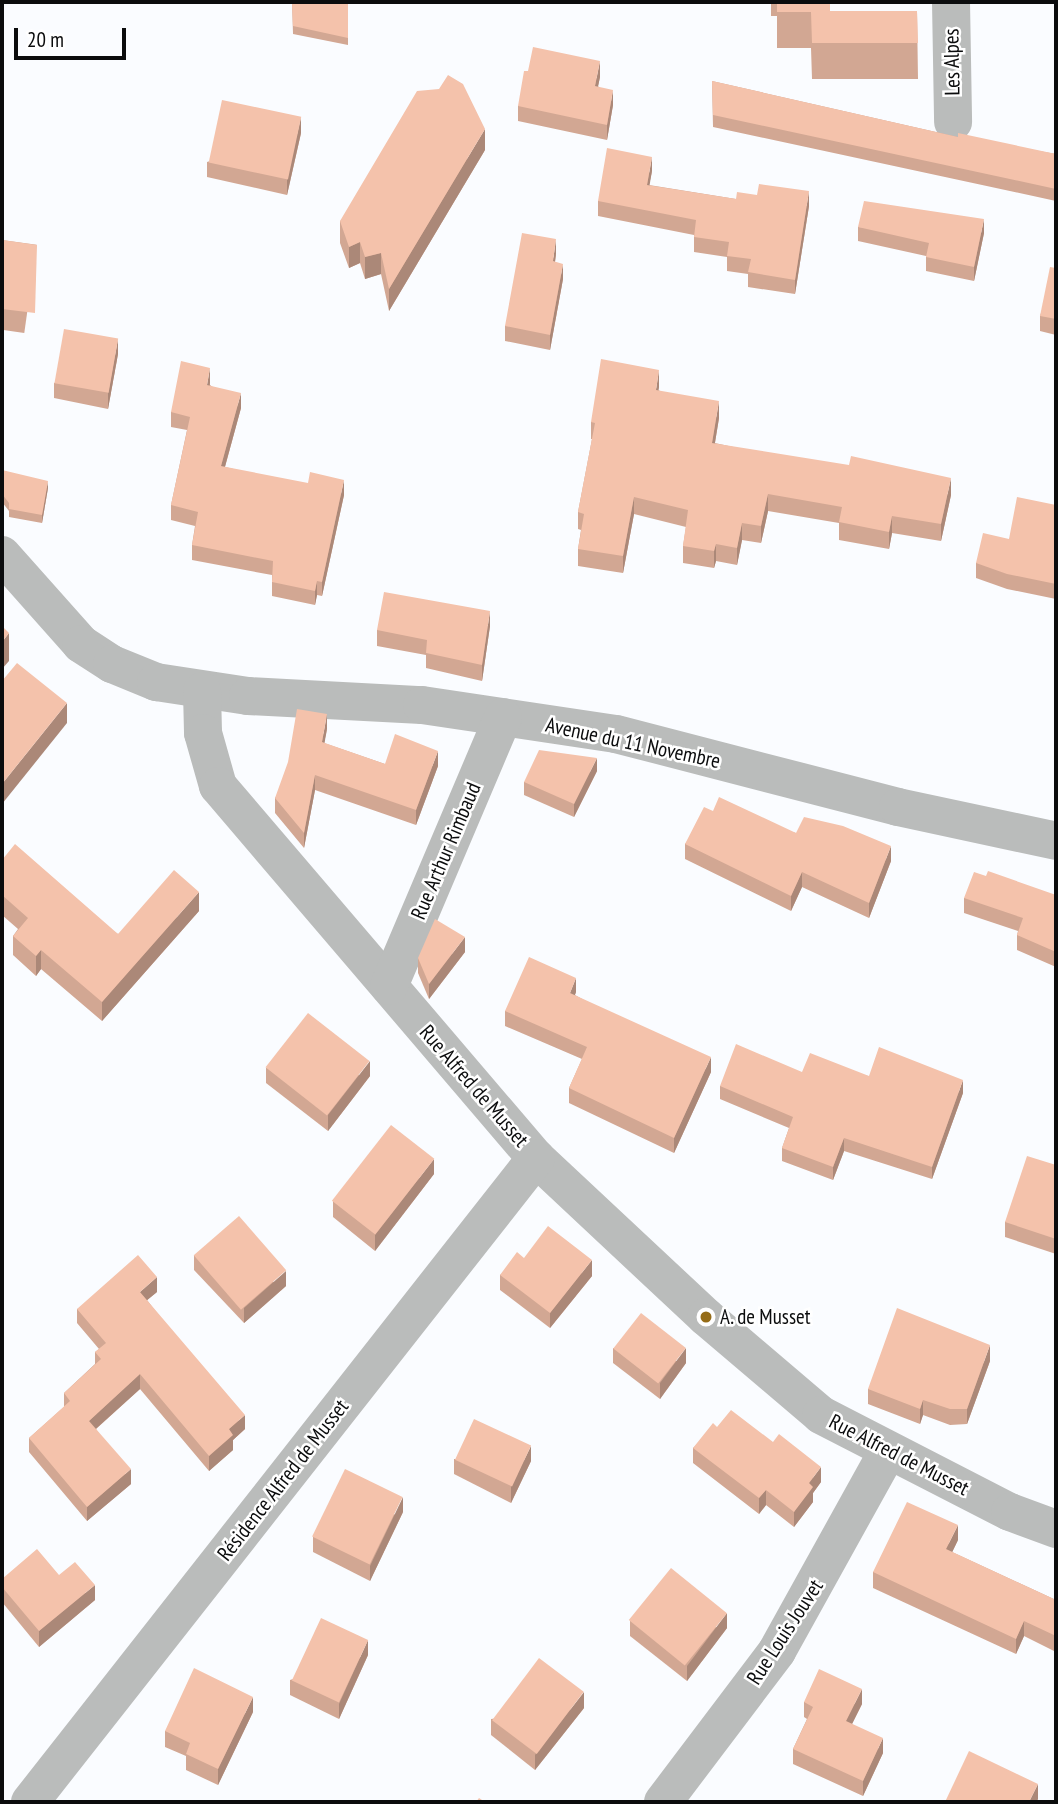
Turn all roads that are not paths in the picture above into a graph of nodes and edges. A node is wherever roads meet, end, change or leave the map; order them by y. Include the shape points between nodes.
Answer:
1 (951, 2) edge
2 (953, 122) dead end
3 (2, 555) edge
4 (202, 691) junction
5 (503, 717) junction
6 (1056, 841) edge
7 (389, 986) junction
8 (536, 1158) junction
9 (888, 1451) junction
10 (1056, 1529) edge
11 (30, 1802) edge
12 (663, 1802) edge

1 - 2 street, Les Alpes
3 - 4 street via 81,644 112,664 156,682
4 - 5 street, Avenue du 11 Novembre via 422,705
4 - 7 street, Rue Alfred de Musset via 202,733 218,786
5 - 6 street, Avenue du 11 Novembre via 616,734 898,807
5 - 7 street, Rue Arthur Rimbaud
7 - 8 street, Rue Alfred de Musset
8 - 9 street, Rue Alfred de Musset via 790,1393
8 - 11 street, Résidence Alfred de Musset
9 - 10 street, Rue Alfred de Musset via 1010,1512
9 - 12 street, Rue Louis Jouvet via 777,1651

